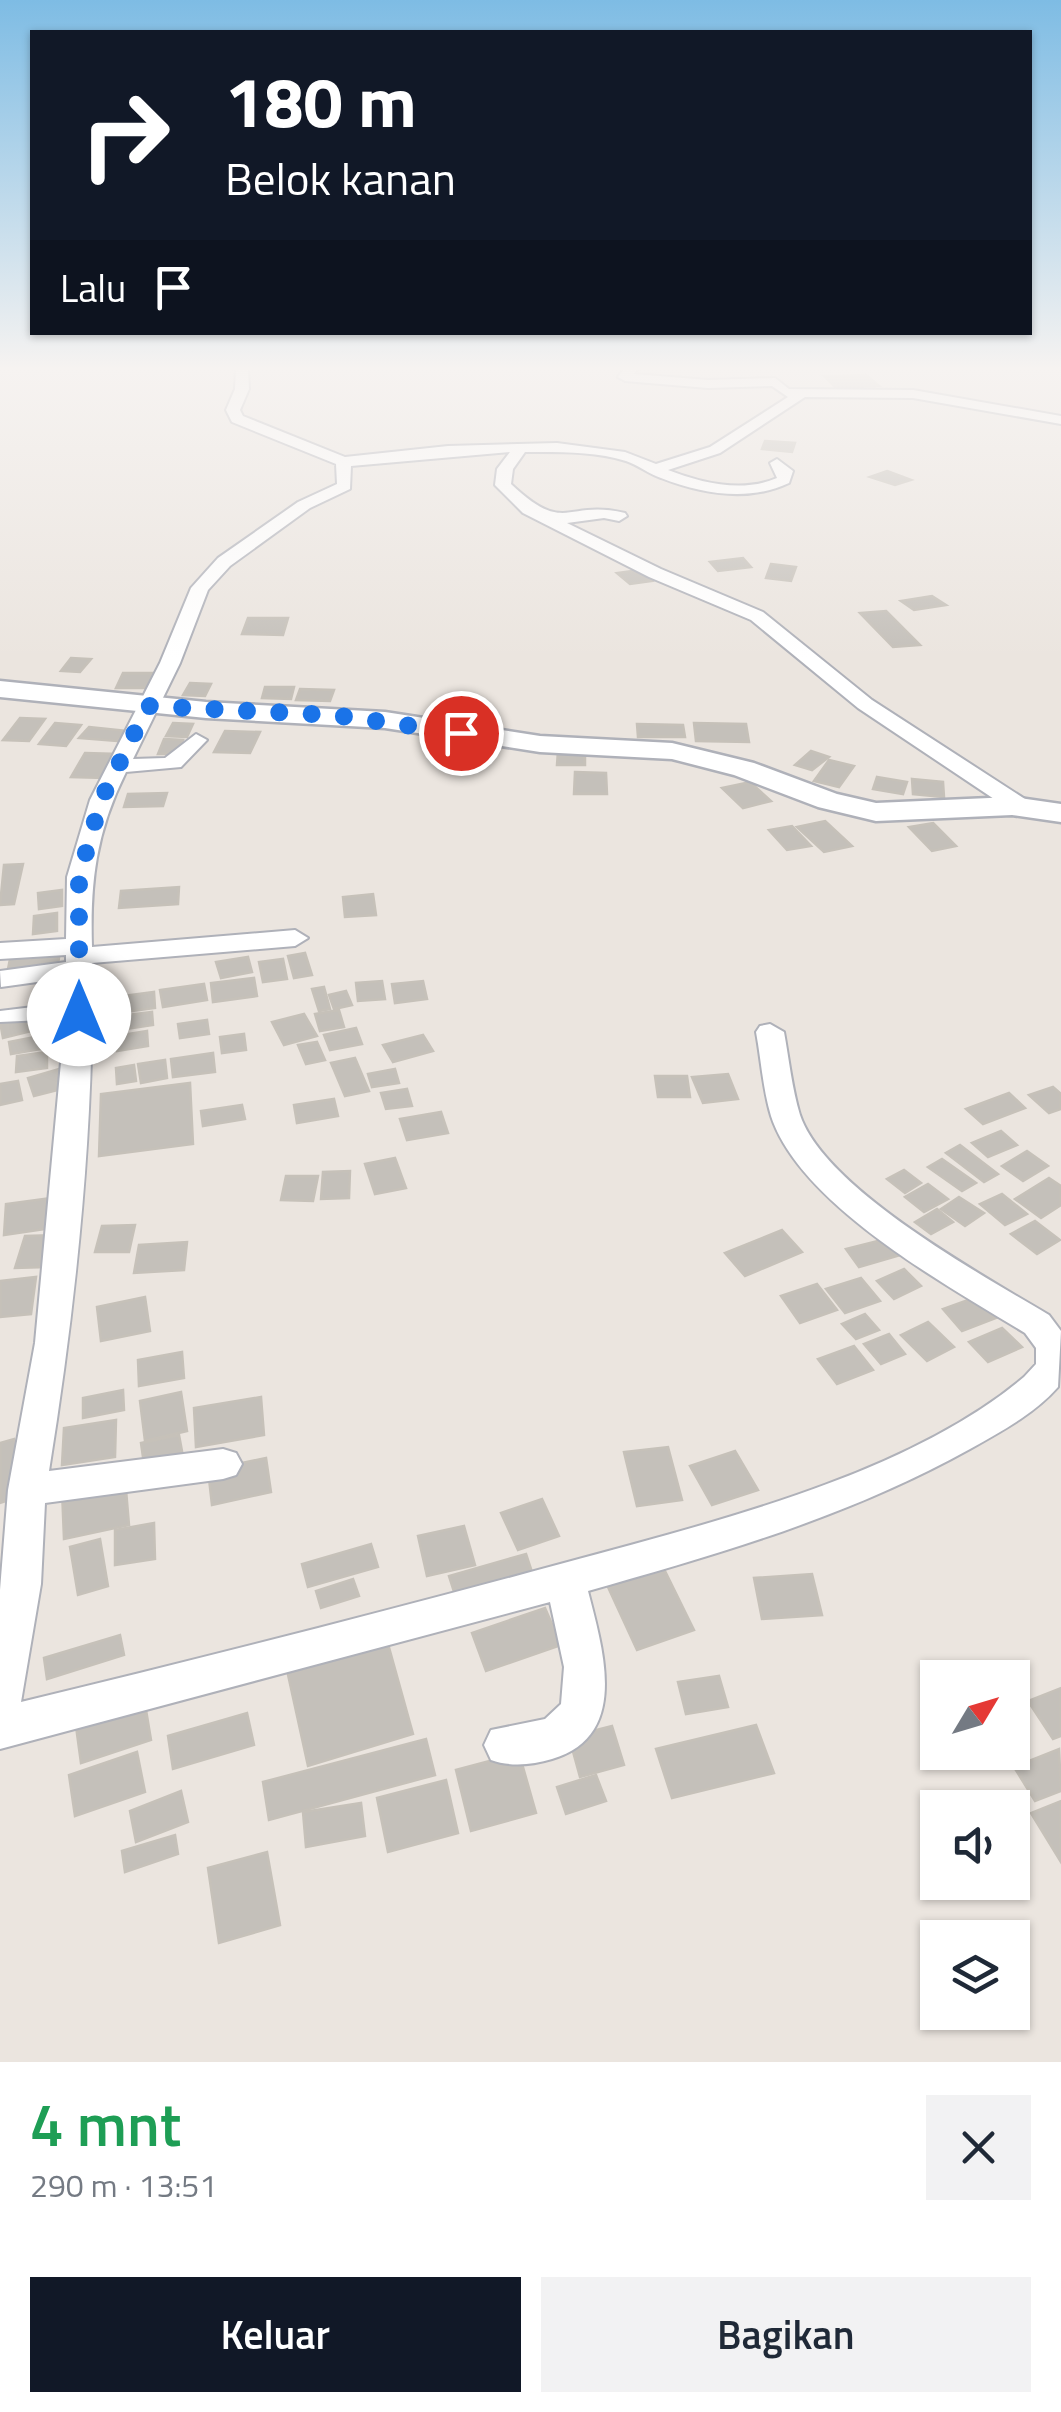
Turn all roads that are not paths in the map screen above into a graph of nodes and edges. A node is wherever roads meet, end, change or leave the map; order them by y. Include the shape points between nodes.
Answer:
1 (343, 465) edge
2 (508, 465) edge
3 (651, 465) edge
4 (669, 465) edge
5 (779, 465) edge
6 (657, 469) junction
7 (619, 516) dead end
8 (548, 520) junction
9 (0, 689) edge
10 (148, 706) junction
11 (196, 740) dead end
12 (118, 765) junction
13 (1020, 806) junction
14 (1061, 813) edge
15 (295, 938) dead end
16 (0, 951) edge
17 (80, 957) junction
18 (1, 979) edge
19 (79, 1014) junction
20 (10, 1016) dead end
21 (770, 1032) dead end
22 (1049, 1318) edge
23 (223, 1464) dead end
24 (27, 1490) junction
25 (565, 1580) junction
26 (0, 1703) edge
27 (0, 1728) edge
28 (506, 1744) dead end

1 - 10 street via 346,486 304,504 224,562 200,588
2 - 8 street via 503,485
3 - 6 street
4 - 6 street
5 - 6 street via 784,480 756,492
7 - 8 street
8 - 13 street via 757,616 881,715
9 - 10 street
10 - 12 street
10 - 13 street via 334,715 540,744 672,752 876,812
11 - 12 street via 176,764
12 - 17 street via 79,877
13 - 14 street
15 - 17 street
16 - 17 street
17 - 18 street
17 - 19 street
19 - 20 street
19 - 24 street via 58,1287
21 - 22 street via 786,1117 810,1162 912,1249
22 - 25 street via 1056,1354 1045,1380 924,1458 794,1514
23 - 24 street
24 - 26 street via 21,1584
25 - 27 street
25 - 28 street via 588,1692 580,1715 554,1738

